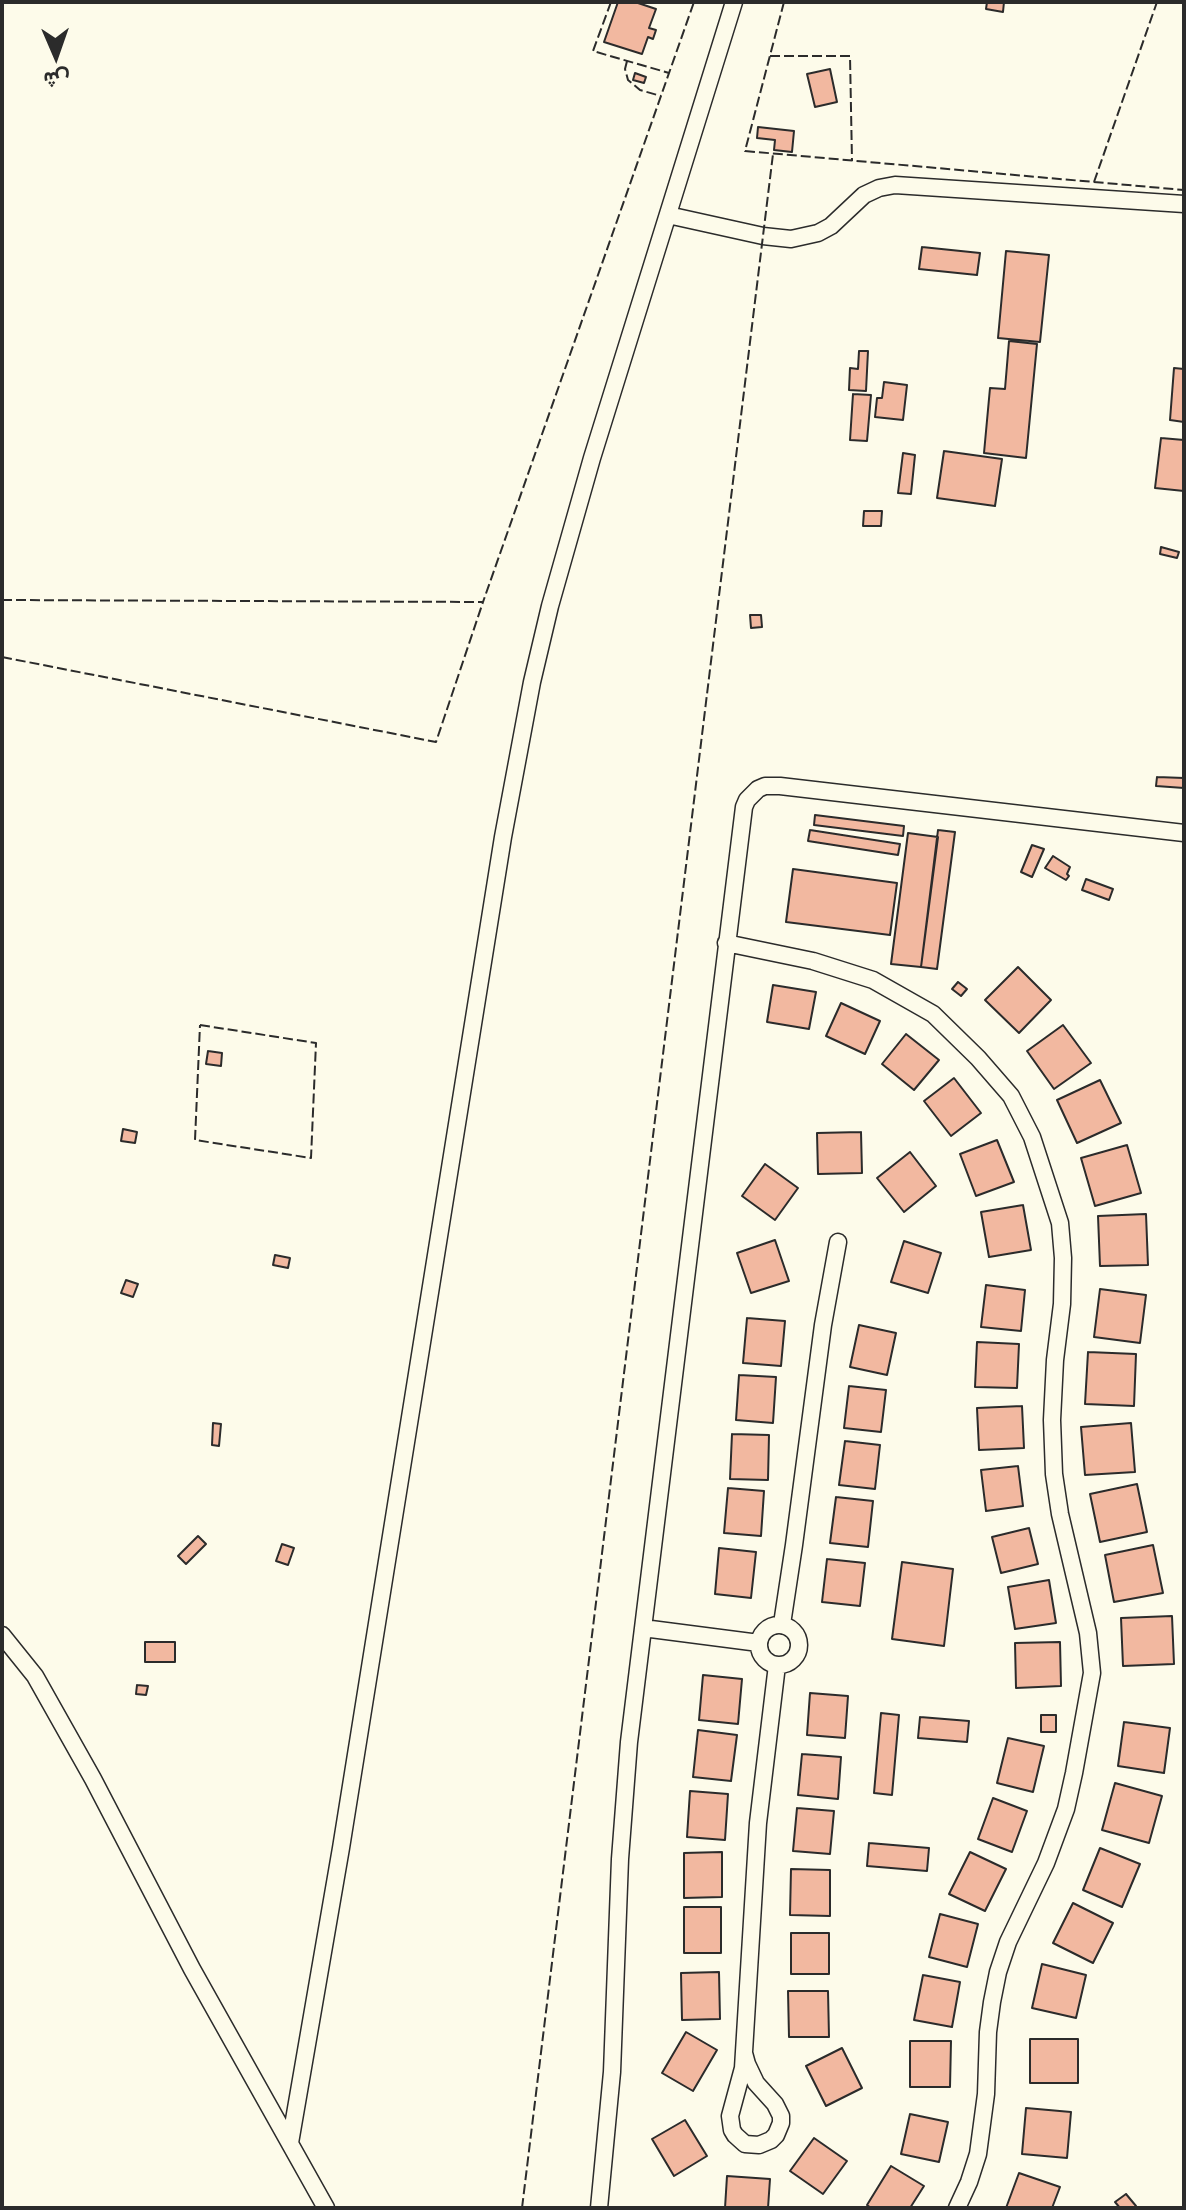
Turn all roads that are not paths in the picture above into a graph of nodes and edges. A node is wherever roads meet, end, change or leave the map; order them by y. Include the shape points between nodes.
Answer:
1 (734, 2) edge
2 (1184, 204) edge
3 (668, 215) junction
4 (1184, 833) edge
5 (726, 943) junction
6 (838, 1242) dead end
7 (782, 1624) junction
8 (643, 1628) junction
9 (2, 1635) edge
10 (759, 1643) junction
11 (777, 1665) junction
12 (744, 2053) junction
13 (290, 2143) junction
14 (326, 2208) edge
15 (599, 2208) edge
16 (957, 2208) edge

1 - 3 street
2 - 3 street via 895,185 864,195 818,233 791,239
3 - 13 street via 570,532 529,697
4 - 5 street via 765,786 744,807
5 - 8 street
5 - 16 street via 873,980 933,1014 1011,1096 1032,1137 1060,1223 1054,1474 1092,1673 1066,1809 998,1972 978,2154
6 - 7 street
7 - 10 street via 767,1629
7 - 11 street via 796,1632 800,1647 792,1661
8 - 10 street
8 - 15 street via 624,1801 615,2020
9 - 13 street via 35,1676
10 - 11 street via 763,1658
11 - 12 street via 758,1823
12 - 12 street via 730,2123 745,2144 759,2145 776,2135 781,2116 756,2083
13 - 14 street

